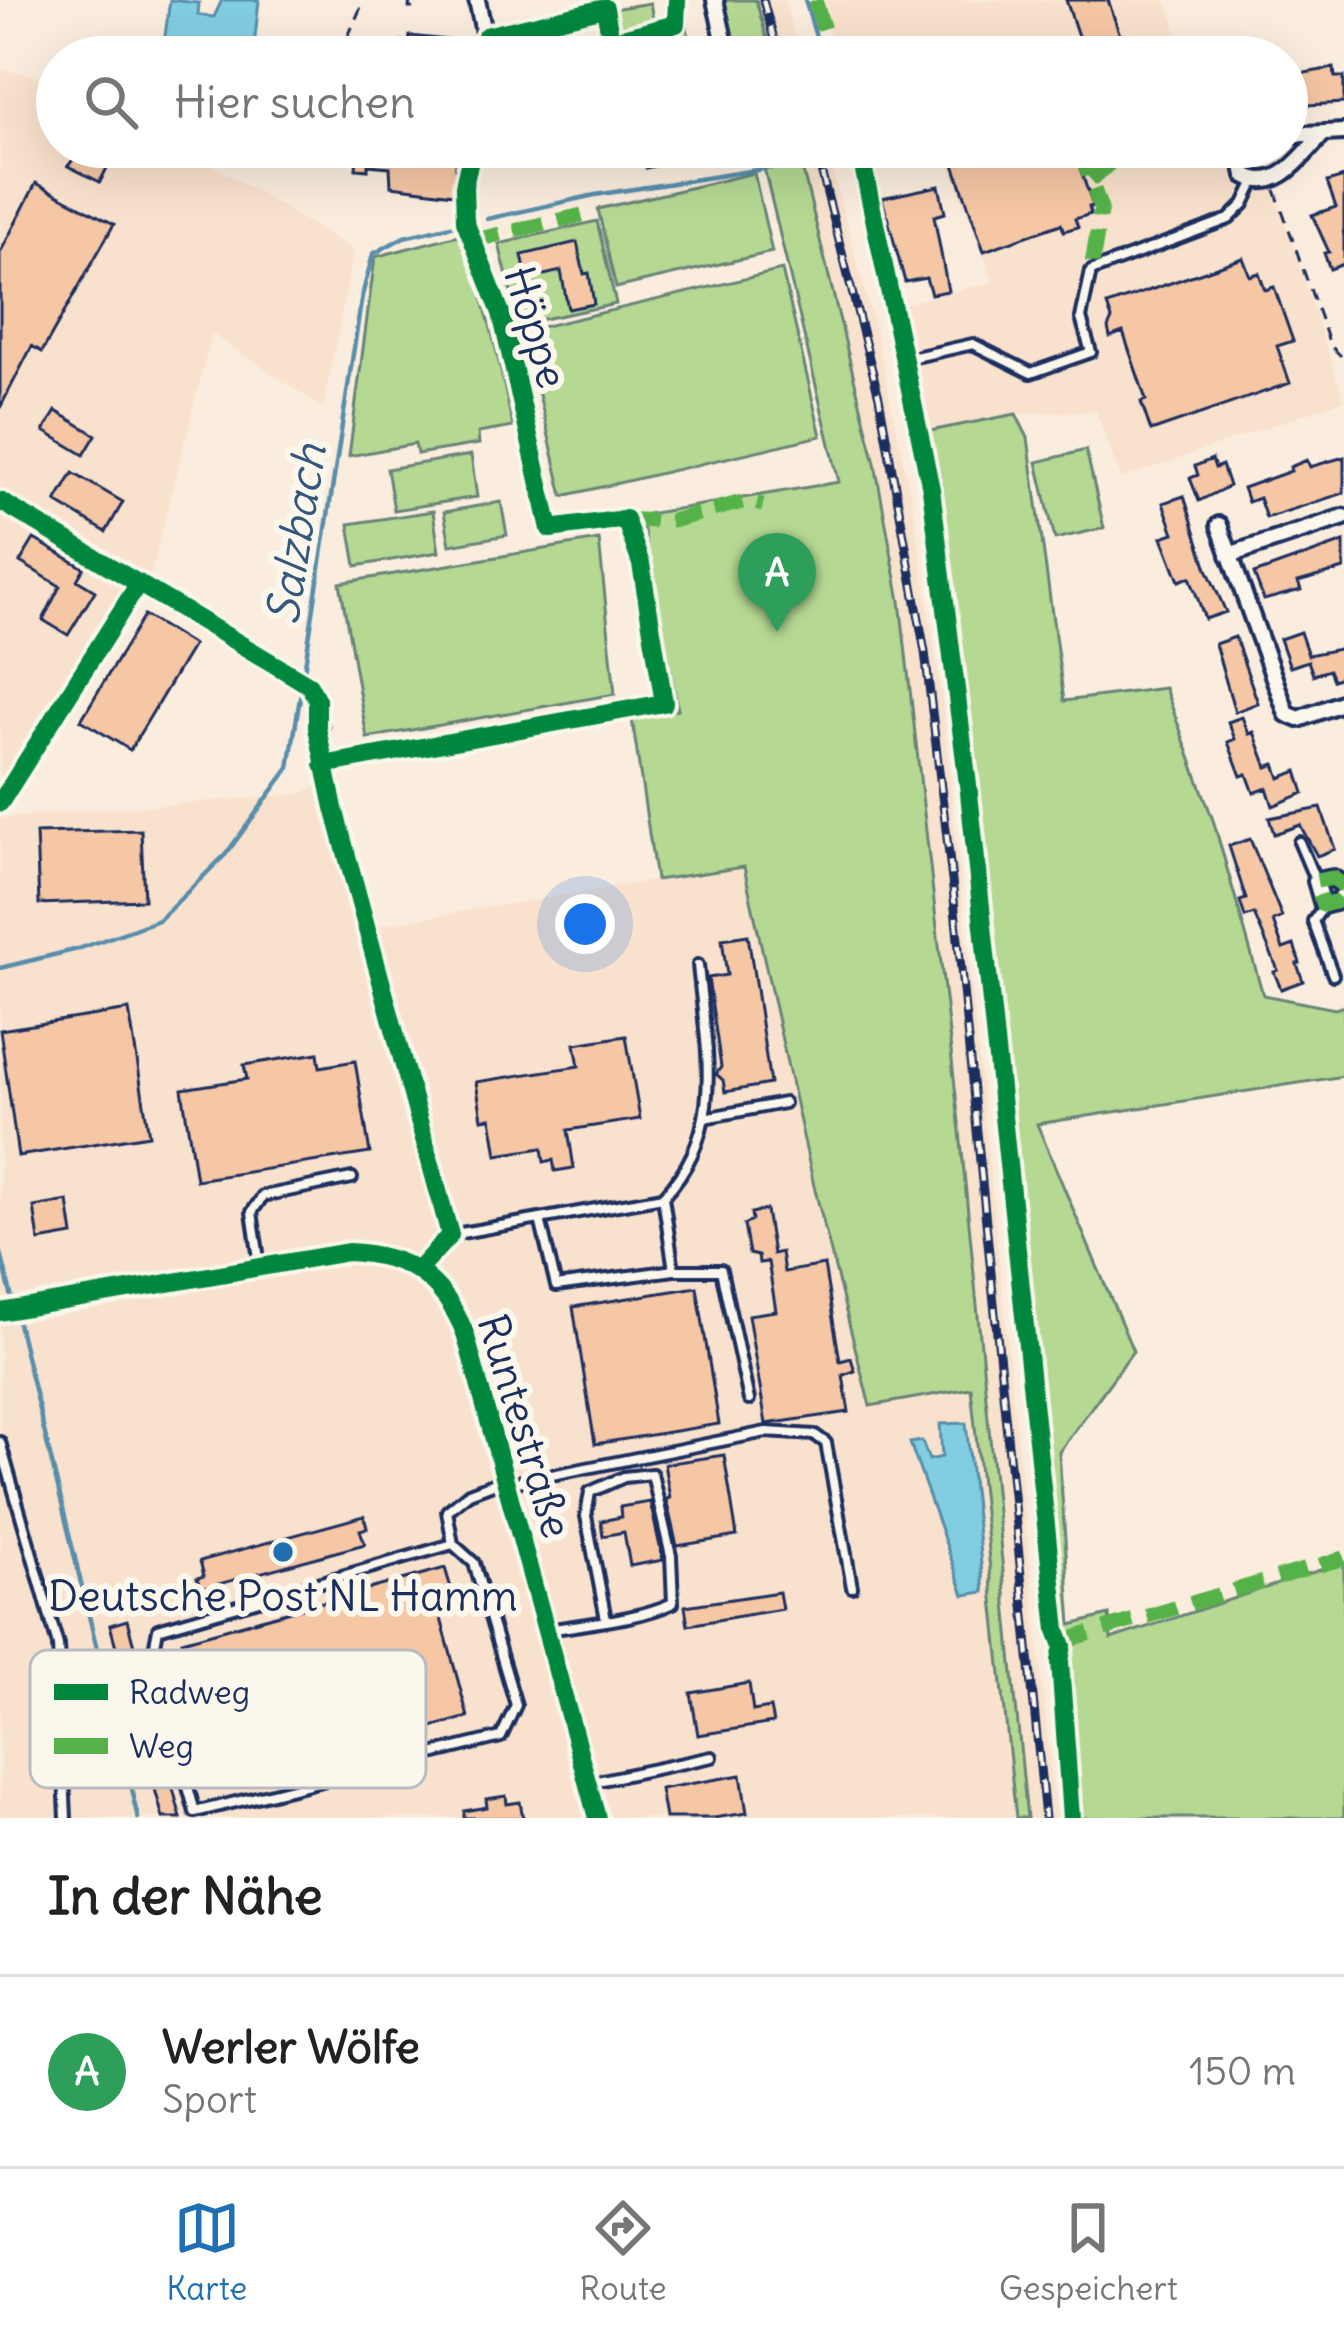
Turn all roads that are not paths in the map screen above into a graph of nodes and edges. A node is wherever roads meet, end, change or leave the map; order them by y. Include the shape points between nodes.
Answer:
1 (477, 0) edge
2 (715, 0) edge
3 (486, 36) edge
4 (723, 36) edge
5 (1344, 133) edge
6 (1308, 135) edge
7 (1322, 135) junction
8 (1308, 149) edge
9 (468, 168) edge
10 (1243, 168) edge
11 (1288, 168) edge
12 (1263, 181) junction
13 (907, 358) dead end
14 (0, 501) edge
15 (1344, 518) edge
16 (1219, 525) dead end
17 (550, 529) dead end
18 (1229, 555) junction
19 (139, 583) junction
20 (1344, 702) edge
21 (323, 765) dead end
22 (0, 803) edge
23 (1299, 842) dead end
24 (1316, 881) junction
25 (1344, 890) edge
26 (1323, 905) junction
27 (698, 965) dead end
28 (1333, 975) dead end
29 (784, 1103) dead end
30 (704, 1118) junction
31 (352, 1178) dead end
32 (662, 1197) junction
33 (541, 1219) junction
34 (260, 1267) junction
35 (418, 1270) junction
36 (674, 1270) junction
37 (0, 1312) edge
38 (749, 1400) dead end
39 (0, 1442) edge
40 (505, 1482) junction
41 (454, 1544) junction
42 (852, 1587) dead end
43 (606, 1619) junction
44 (548, 1630) junction
45 (58, 1650) edge
46 (154, 1650) edge
47 (426, 1755) edge
48 (712, 1757) dead end
49 (588, 1783) junction
50 (65, 1788) edge
51 (188, 1788) edge
52 (293, 1788) edge
53 (66, 1818) edge
54 (597, 1818) edge

1 - 3 street
2 - 4 street
5 - 7 street
6 - 7 street
7 - 8 street
9 - 17 lane, Höppe via 465,221 501,313
10 - 12 street
11 - 12 street
12 - 13 lane via 1228,219 1091,271 1082,318 1090,352 1031,373 973,344
14 - 19 street
15 - 18 street
16 - 18 street
18 - 20 street via 1287,714 1299,719
19 - 21 street via 310,685
19 - 22 street
23 - 24 lane
24 - 25 street via 1334,878
24 - 26 street
25 - 26 street
26 - 28 lane via 1313,921
27 - 30 lane via 710,1089
29 - 30 lane
30 - 32 lane via 699,1144
31 - 34 lane via 262,1196 252,1220
32 - 33 lane
32 - 36 lane
33 - 35 lane via 450,1235
33 - 36 lane via 556,1286
34 - 35 street via 348,1252
34 - 37 street
35 - 40 street, Runtestraße via 456,1311
36 - 38 lane via 721,1270
39 - 45 lane
40 - 41 lane via 469,1493 447,1511
40 - 42 lane via 766,1432 815,1435 826,1444
40 - 44 street, Runtestraße
41 - 46 lane via 158,1629
41 - 47 lane via 474,1562 516,1705 501,1737
43 - 43 lane via 674,1603 652,1474 590,1492 586,1516
43 - 44 lane
44 - 49 street, Runtestraße
48 - 49 lane
49 - 54 street, Runtestraße
50 - 53 lane
51 - 52 lane via 195,1812

